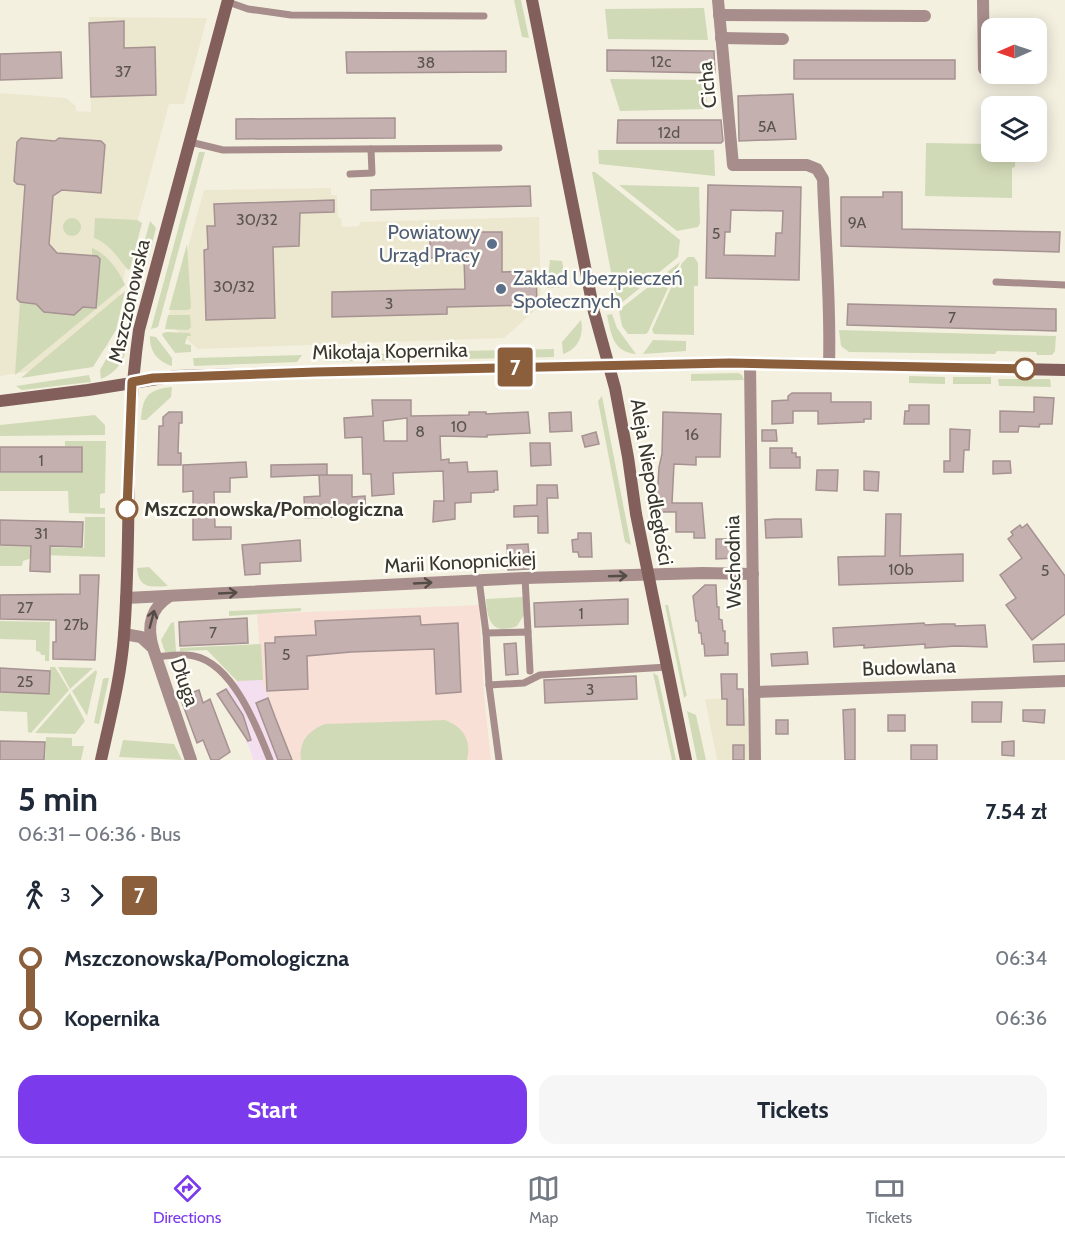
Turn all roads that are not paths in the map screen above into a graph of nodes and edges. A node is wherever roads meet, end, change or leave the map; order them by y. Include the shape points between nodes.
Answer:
1 (532, 0) edge
2 (718, 0) edge
3 (983, 0) edge
4 (228, 1) edge
5 (719, 15) junction
6 (484, 16) dead end
7 (925, 16) dead end
8 (983, 18) edge
9 (721, 38) junction
10 (783, 39) dead end
11 (190, 142) junction
12 (499, 148) dead end
13 (370, 149) junction
14 (350, 174) dead end
15 (996, 282) dead end
16 (1065, 285) edge
17 (750, 363) junction
18 (829, 364) junction
19 (608, 365) junction
20 (1065, 370) edge
21 (132, 382) junction
22 (0, 401) edge
23 (753, 574) junction
24 (649, 575) junction
25 (525, 578) junction
26 (479, 580) junction
27 (170, 596) junction
28 (126, 598) junction
29 (528, 632) junction
30 (486, 633) junction
31 (124, 634) junction
32 (155, 653) junction
33 (667, 667) junction
34 (530, 671) dead end
35 (1065, 681) edge
36 (489, 685) junction
37 (754, 692) junction
38 (189, 755) edge
39 (100, 760) edge
40 (270, 760) edge
41 (499, 760) edge
42 (686, 760) edge
43 (755, 760) edge

1 - 19 street, Aleja Niepodległości
2 - 5 street, Cicha
3 - 8 street
4 - 6 lane via 248,9 291,15
4 - 11 street, Mszczonowska
5 - 7 street
5 - 9 street, Cicha
9 - 10 street
9 - 18 street, Cicha via 733,165 807,165 817,169 823,179 830,301
11 - 13 lane via 223,150
11 - 21 street, Mszczonowska via 144,311
12 - 13 lane
13 - 14 lane via 372,173
15 - 16 lane
17 - 18 street, Mikołaja Kopernika
17 - 19 street, Mikołaja Kopernika
17 - 23 street, Wschodnia
18 - 20 street, Mikołaja Kopernika
19 - 21 street, Mikołaja Kopernika via 184,376
19 - 24 street, Aleja Niepodległości
21 - 22 street, Mikołaja Kopernika
21 - 28 street, Mszczonowska
23 - 24 street, Marii Konopnickiej
23 - 37 street, Wschodnia
25 -> 24 street, Marii Konopnickiej
24 - 33 street, Aleja Niepodległości
25 - 26 street, Marii Konopnickiej
25 - 29 lane
27 -> 26 street, Marii Konopnickiej
26 - 30 lane
27 - 28 street, Marii Konopnickiej
32 -> 27 street via 151,618 158,605
28 - 31 street, Mszczonowska
29 - 30 lane
29 - 34 lane
30 - 36 lane
31 - 32 street, Długa via 141,638
31 - 39 street, Mszczonowska
32 - 38 street, Długa
32 - 40 lane via 192,656 223,675 244,703
33 - 36 lane via 540,675 524,683
33 - 42 street, Aleja Niepodległości
35 - 37 street, Budowlana
36 - 41 lane
37 - 43 street, Wschodnia

